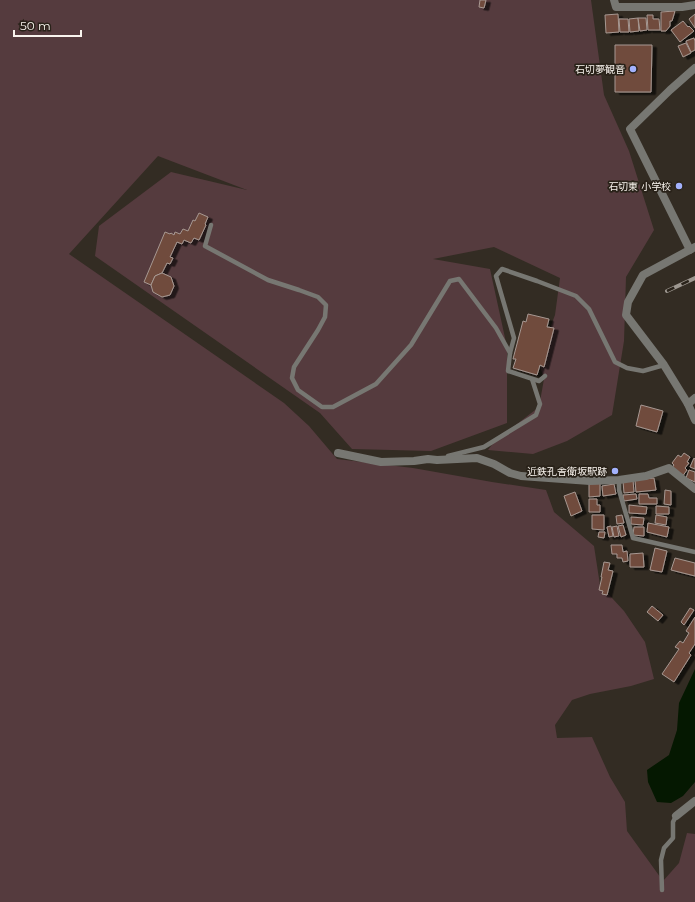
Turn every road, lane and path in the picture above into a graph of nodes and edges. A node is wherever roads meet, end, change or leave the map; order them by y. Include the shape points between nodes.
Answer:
1 (614, 0) edge
2 (690, 3) edge
3 (695, 68) edge
4 (211, 225) dead end
5 (692, 249) edge
6 (510, 353) junction
7 (664, 365) junction
8 (545, 376) dead end
9 (532, 379) junction
10 (695, 398) edge
11 (688, 404) junction
12 (695, 420) edge
13 (338, 453) dead end
14 (428, 459) junction
15 (619, 480) junction
16 (695, 489) edge
17 (695, 552) edge
18 (695, 801) edge
19 (676, 816) joint
20 (662, 890) dead end

1 - 2 street via 616,7 682,7
3 - 5 street via 630,129
4 - 6 lane via 205,246 268,280 318,297 326,305 325,317 294,367 292,378 298,390 322,406 333,407 376,384 411,345 450,280 458,279 496,328
5 - 7 street via 643,275 628,302 626,315
6 - 7 lane via 514,338 496,276 502,269 576,296 589,309 615,362 627,368 643,371
6 - 9 lane via 508,371
7 - 11 street
8 - 9 lane via 539,381
9 - 14 lane via 540,404 536,415 484,447
10 - 11 street
11 - 12 street
13 - 14 street via 381,462
14 - 15 street via 477,458 510,473 532,478
15 - 16 street via 646,476 669,468
15 - 17 lane via 619,490 633,538
18 - 19 street
19 - 20 lane via 672,822 673,838 664,848 661,860

